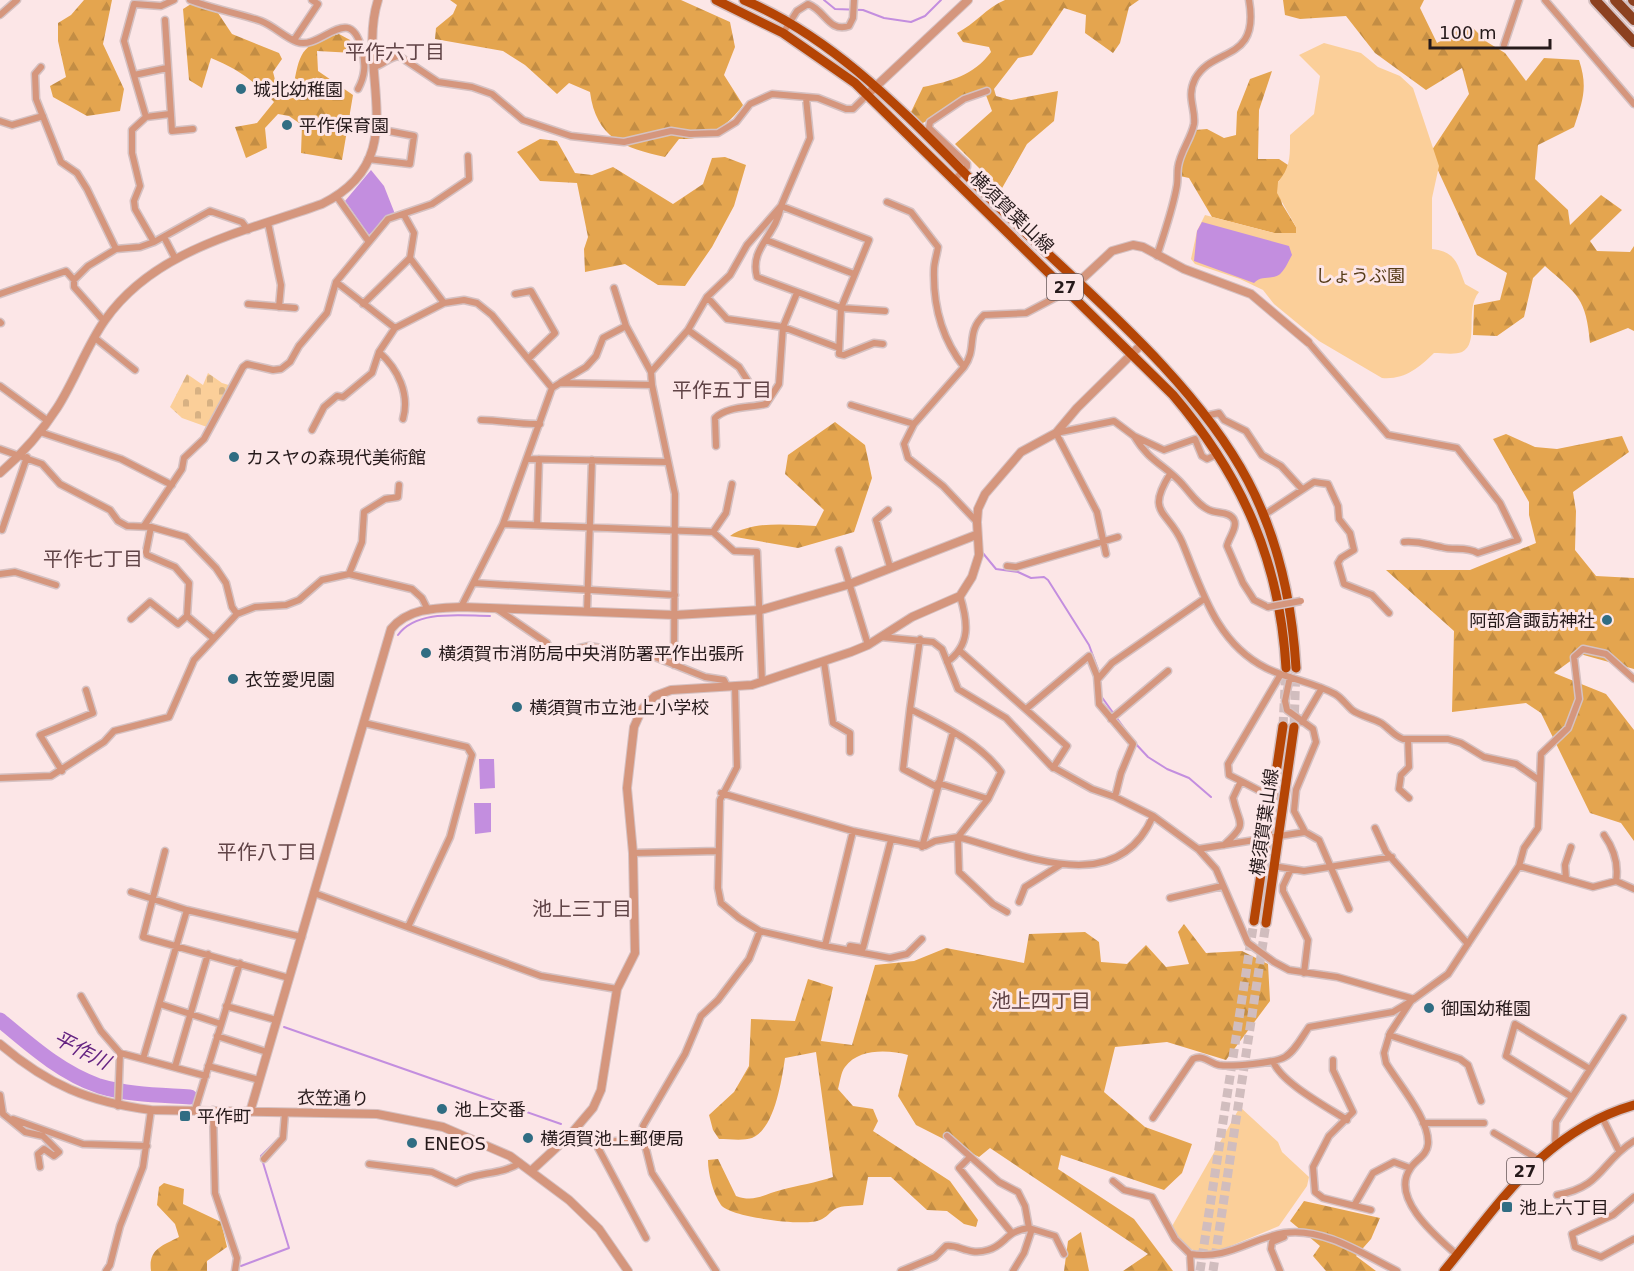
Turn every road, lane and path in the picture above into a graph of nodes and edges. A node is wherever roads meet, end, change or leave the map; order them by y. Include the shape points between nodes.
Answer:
1 (17, 0) edge
2 (174, 0) edge
3 (190, 0) edge
4 (312, 0) edge
5 (378, 0) edge
6 (716, 0) edge
7 (744, 0) edge
8 (854, 0) edge
9 (968, 0) edge
10 (1249, 0) edge
11 (1519, 0) edge
12 (1545, 0) edge
13 (1595, 0) edge
14 (1615, 0) edge
15 (0, 15) edge
16 (165, 20) dead end
17 (1634, 20) edge
18 (789, 23) junction
19 (783, 33) junction
20 (294, 40) junction
21 (1634, 42) edge
22 (1504, 45) dead end
23 (364, 63) junction
24 (374, 65) junction
25 (40, 67) dead end
26 (167, 68) junction
27 (134, 75) junction
28 (876, 86) junction
29 (358, 90) dead end
30 (987, 91) dead end
31 (868, 94) junction
32 (806, 98) junction
33 (1634, 104) edge
34 (170, 114) junction
35 (43, 116) junction
36 (146, 117) junction
37 (0, 121) edge
38 (193, 129) dead end
39 (378, 129) junction
40 (468, 156) dead end
41 (368, 159) junction
42 (959, 176) junction
43 (337, 197) junction
44 (887, 202) dead end
45 (781, 206) junction
46 (404, 215) junction
47 (268, 223) junction
48 (248, 230) junction
49 (164, 237) junction
50 (766, 240) junction
51 (154, 242) junction
52 (369, 242) junction
53 (116, 249) junction
54 (1157, 256) junction
55 (175, 258) junction
56 (410, 258) junction
57 (854, 274) junction
58 (74, 280) junction
59 (336, 282) junction
60 (1077, 283) junction
61 (614, 288) dead end
62 (1069, 291) junction
63 (797, 292) junction
64 (0, 294) edge
65 (515, 294) dead end
66 (707, 297) junction
67 (444, 303) junction
68 (248, 304) dead end
69 (363, 304) junction
70 (279, 307) junction
71 (295, 308) dead end
72 (841, 308) junction
73 (885, 311) dead end
74 (104, 321) junction
75 (626, 326) junction
76 (783, 327) junction
77 (395, 328) junction
78 (688, 330) junction
79 (94, 338) junction
80 (1308, 342) joint
81 (883, 344) dead end
82 (1142, 345) junction
83 (839, 348) junction
84 (380, 352) junction
85 (1133, 353) junction
86 (528, 359) junction
87 (964, 367) junction
88 (135, 370) dead end
89 (651, 372) junction
90 (748, 381) dead end
91 (560, 383) junction
92 (652, 385) junction
93 (0, 386) edge
94 (552, 388) junction
95 (851, 405) dead end
96 (1205, 416) junction
97 (403, 419) dead end
98 (481, 420) dead end
99 (48, 421) junction
100 (540, 424) junction
101 (915, 424) junction
102 (312, 430) dead end
103 (40, 432) junction
104 (1056, 434) junction
105 (1134, 436) junction
106 (716, 446) dead end
107 (0, 448) edge
108 (1218, 454) junction
109 (24, 456) junction
110 (529, 459) junction
111 (539, 459) junction
112 (592, 460) junction
113 (667, 462) junction
114 (0, 473) edge
115 (1170, 474) junction
116 (732, 483) dead end
117 (172, 485) junction
118 (399, 485) dead end
119 (1302, 489) junction
120 (888, 510) dead end
121 (1264, 515) junction
122 (977, 522) junction
123 (503, 524) junction
124 (537, 525) junction
125 (148, 527) junction
126 (590, 528) junction
127 (2, 530) dead end
128 (675, 531) junction
129 (713, 532) junction
130 (976, 535) junction
131 (1118, 537) dead end
132 (1103, 541) junction
133 (1404, 542) dead end
134 (839, 550) dead end
135 (1106, 554) dead end
136 (1007, 566) dead end
137 (890, 567) junction
138 (0, 574) edge
139 (349, 574) junction
140 (474, 583) junction
141 (56, 585) dead end
142 (847, 585) junction
143 (587, 590) junction
144 (675, 595) junction
145 (960, 596) junction
146 (1204, 599) junction
147 (1309, 600) dead end
148 (461, 607) junction
149 (496, 608) junction
150 (428, 610) junction
151 (761, 610) junction
152 (586, 611) junction
153 (1389, 613) dead end
154 (237, 614) junction
155 (675, 615) junction
156 (187, 616) junction
157 (131, 619) dead end
158 (881, 637) junction
159 (213, 638) junction
160 (920, 639) junction
161 (868, 645) junction
162 (961, 652) junction
163 (824, 662) junction
164 (947, 662) junction
165 (674, 665) junction
166 (1296, 668) tunnel mouth
167 (1168, 671) dead end
168 (1286, 673) junction
169 (1098, 679) junction
170 (1634, 679) edge
171 (762, 682) junction
172 (731, 686) junction
173 (1322, 688) junction
174 (86, 690) dead end
175 (910, 709) junction
176 (1026, 709) junction
177 (1111, 719) junction
178 (364, 723) junction
179 (1298, 724) junction
180 (1283, 726) tunnel mouth
181 (953, 732) junction
182 (1408, 739) junction
183 (850, 752) dead end
184 (1053, 768) junction
185 (62, 771) junction
186 (0, 778) edge
187 (1539, 780) junction
188 (1241, 781) junction
189 (938, 785) junction
190 (1260, 791) dead end
191 (722, 793) junction
192 (1115, 797) junction
193 (1409, 798) dead end
194 (988, 799) junction
195 (1153, 816) junction
196 (1375, 828) dead end
197 (853, 831) junction
198 (1305, 832) junction
199 (1604, 835) dead end
200 (958, 837) junction
201 (1278, 837) junction
202 (1266, 839) junction
203 (891, 840) junction
204 (1223, 845) junction
205 (922, 847) junction
206 (1571, 847) dead end
207 (1198, 849) junction
208 (165, 851) dead end
209 (718, 851) junction
210 (633, 852) junction
211 (1392, 857) junction
212 (1061, 864) junction
213 (1274, 866) junction
214 (1519, 866) junction
215 (1328, 867) junction
216 (1291, 869) junction
217 (1566, 879) junction
218 (1616, 881) junction
219 (1222, 886) junction
220 (1634, 890) edge
221 (130, 891) dead end
222 (314, 893) junction
223 (1170, 898) dead end
224 (153, 899) junction
225 (1019, 902) dead end
226 (1350, 909) dead end
227 (187, 910) junction
228 (1007, 912) dead end
229 (1254, 921) tunnel mouth
230 (1266, 923) tunnel mouth
231 (408, 927) junction
232 (760, 931) junction
233 (302, 937) junction
234 (922, 939) dead end
235 (1468, 944) junction
236 (177, 946) junction
237 (825, 946) junction
238 (849, 950) junction
239 (208, 954) junction
240 (240, 963) junction
241 (1304, 973) junction
242 (289, 978) junction
243 (617, 989) junction
244 (81, 996) dead end
245 (1413, 1000) junction
246 (160, 1004) junction
247 (226, 1006) junction
248 (191, 1014) junction
249 (1623, 1018) dead end
250 (276, 1020) junction
251 (221, 1024) junction
252 (1389, 1035) junction
253 (218, 1036) junction
254 (0, 1044) edge
255 (267, 1052) junction
256 (120, 1053) junction
257 (143, 1059) junction
258 (1333, 1060) dead end
259 (1273, 1061) junction
260 (208, 1066) junction
261 (175, 1067) junction
262 (1590, 1069) junction
263 (206, 1076) junction
264 (259, 1080) junction
265 (0, 1095) edge
266 (1572, 1097) junction
267 (1482, 1101) dead end
268 (1634, 1105) edge
269 (118, 1106) junction
270 (151, 1110) junction
271 (195, 1110) junction
272 (213, 1110) junction
273 (249, 1112) junction
274 (285, 1113) junction
275 (1602, 1117) junction
276 (1153, 1118) dead end
277 (13, 1119) junction
278 (1347, 1120) junction
279 (1424, 1123) junction
280 (1484, 1123) dead end
281 (1494, 1133) dead end
282 (570, 1135) junction
283 (947, 1137) dead end
284 (644, 1141) junction
285 (1634, 1141) edge
286 (596, 1144) junction
287 (1555, 1145) junction
288 (147, 1146) junction
289 (1618, 1151) junction
290 (970, 1157) junction
291 (264, 1159) dead end
292 (1538, 1159) junction
293 (520, 1163) junction
294 (369, 1164) dead end
295 (40, 1167) dead end
296 (1410, 1168) junction
297 (531, 1171) junction
298 (1113, 1181) dead end
299 (1557, 1194) dead end
300 (1634, 1197) edge
301 (1355, 1204) junction
302 (1371, 1210) dead end
303 (1030, 1229) junction
304 (1011, 1232) junction
305 (1283, 1233) junction
306 (646, 1238) dead end
307 (1634, 1239) edge
308 (1064, 1254) dead end
309 (1190, 1254) junction
310 (1457, 1255) junction
311 (106, 1271) edge
312 (235, 1271) edge
313 (628, 1271) edge
314 (716, 1271) edge
315 (901, 1271) edge
316 (1013, 1271) edge
317 (1191, 1271) edge
318 (1280, 1271) edge
319 (1397, 1271) edge
320 (1444, 1271) edge

1 - 15 street
2 - 27 street via 161,6 134,3 124,41
3 - 20 street via 263,22
4 - 20 street via 318,4
5 - 24 street via 373,22
6 - 19 main road, 横須賀葉山線 / 27
7 - 18 main road, 横須賀葉山線 / 27
8 - 18 street via 849,26 833,27 808,4
9 - 28 street
10 - 54 street via 1246,39 1195,79 1190,97 1194,122 1178,166 1175,193
11 - 22 street
12 - 33 street
13 - 21 highway
14 - 17 highway
16 - 26 street
18 - 19 street
18 - 28 main road, 横須賀葉山線 / 27
19 - 31 main road, 横須賀葉山線 / 27
20 - 23 street via 311,42 338,27 349,28 359,36
23 - 24 street
23 - 29 street via 364,78
24 - 32 street via 399,56 438,82 492,94 523,120 571,136 624,142 671,131 718,133 736,122 759,98 772,94
24 - 39 street
25 - 35 street via 34,86
26 - 27 street
26 - 34 street
27 - 36 street
28 - 31 street
28 - 42 main road, 横須賀葉山線 / 27
30 - 42 street via 964,99 930,122 929,128 967,164
31 - 32 street via 853,109 846,110 818,98
31 - 42 main road, 横須賀葉山線 / 27
32 - 45 street via 810,138
34 - 36 street
34 - 38 street via 172,130
35 - 37 street via 12,125
35 - 53 street via 61,162 77,173
36 - 51 street via 132,130 140,186 134,201
39 - 41 street
39 - 41 street via 414,136 410,164
40 - 46 street via 469,179 432,204
41 - 43 street
42 - 60 main road, 横須賀葉山線 / 27
42 - 62 main road, 横須賀葉山線 / 27
43 - 47 street
43 - 52 street
44 - 87 street via 911,212 938,247 933,268 938,315 943,334
45 - 50 street via 779,223
45 - 57 street via 869,240
45 - 66 street via 747,245 730,275
46 - 52 street via 388,219
46 - 56 street via 414,233
47 - 48 street
47 - 70 street via 281,285
48 - 49 street via 242,222 210,211
48 - 55 street
49 - 51 street
49 - 55 street
50 - 57 street
50 - 63 street via 756,253 757,277
51 - 53 street
52 - 59 street
53 - 58 street
54 - 60 street via 1143,247 1124,246 1112,251
54 - 80 street via 1251,294
55 - 74 street via 141,280
56 - 67 street
56 - 69 street
57 - 72 street
58 - 64 street via 66,272
58 - 74 street via 74,287
59 - 69 street
59 - 117 street via 327,314 290,362 273,370 247,364 243,367 204,439 183,458 182,469
60 - 62 street
60 - 82 main road, 横須賀葉山線 / 27
61 - 75 street
62 - 85 main road, 横須賀葉山線 / 27
62 - 87 street via 1026,313 984,315 975,324 970,359
63 - 72 street
63 - 76 street
65 - 86 street via 531,291 555,333
66 - 76 street via 727,319
66 - 78 street
67 - 77 street
67 - 86 street via 477,303 492,315
68 - 70 street
69 - 77 street
70 - 71 street
72 - 73 street
72 - 83 street
74 - 79 street
75 - 89 street
75 - 91 street via 603,338 596,357
76 - 83 street
76 - 106 street via 779,384 766,404 718,415
77 - 84 street
78 - 89 street
78 - 90 street via 740,367
79 - 88 street
79 - 99 street
80 - 133 street via 1388,435 1457,448 1500,503 1518,540 1478,553 1469,548 1442,548 1422,540
81 - 83 street via 874,343 844,355 839,354
82 - 85 street
82 - 96 main road, 横須賀葉山線 / 27
84 - 97 street via 392,363 402,385 406,400
84 - 102 street via 372,373 324,407
85 - 104 street
85 - 108 main road, 横須賀葉山線 / 27 via 1188,412
86 - 94 street
87 - 101 street
89 - 92 street
91 - 92 street
91 - 94 street
92 - 113 street
93 - 99 street
94 - 100 street
95 - 101 street
96 - 119 street via 1219,413 1224,420 1246,431 1262,455 1281,466
96 - 121 main road, 横須賀葉山線 / 27 via 1230,450
98 - 100 street
99 - 103 street
100 - 110 street
101 - 122 street via 904,444 908,458 943,486
103 - 109 street
103 - 117 street via 121,459
104 - 105 street via 1114,420
104 - 122 street via 1021,453 985,494
104 - 132 street via 1097,512
105 - 108 street via 1164,450 1195,439 1202,456 1207,459
105 - 115 street via 1150,460
107 - 109 street
108 - 168 main road, 横須賀葉山線 / 27 via 1245,501 1263,544 1276,591
109 - 114 street
109 - 125 street via 42,464 60,484 110,510 118,521 127,526
109 - 127 street
110 - 111 street
110 - 123 street
111 - 112 street
111 - 124 street
112 - 113 street
112 - 126 street
113 - 128 street via 675,494
115 - 146 street via 1159,491 1162,515 1181,540
115 - 147 street, bridge via 1204,507 1234,520 1227,546 1254,600 1268,607
116 - 129 street via 726,513
117 - 125 street
118 - 139 street via 398,497 385,499 364,512 362,542
119 - 121 street
119 - 153 street via 1314,482 1328,484 1354,550 1338,563 1344,584 1372,595
120 - 137 street via 876,520
121 - 166 main road, 横須賀葉山線 / 27 via 1290,600
122 - 130 street
123 - 124 street
123 - 140 street
124 - 126 street
125 - 154 street via 186,537 226,583
125 - 156 street via 147,555 175,567 189,583
126 - 128 street
126 - 143 street
128 - 129 street
128 - 144 street
129 - 151 street via 734,550 757,552
130 - 137 street
130 - 145 street via 979,555
131 - 132 street
132 - 135 street
132 - 136 street
134 - 142 street
137 - 142 street
138 - 141 street via 15,572
139 - 150 street via 412,589
139 - 154 street via 322,580 299,600 286,605 255,607
140 - 143 street
140 - 148 street
142 - 151 street
142 - 161 street
143 - 144 street
143 - 152 street
144 - 155 street
145 - 158 street via 912,617
145 - 162 street via 966,630
146 - 168 street via 1238,650 1266,668
146 - 169 street via 1112,663
148 - 149 street
148 - 150 street
149 - 152 street
149 - 165 street via 547,643 552,654 589,646 655,657
150 - 178 street via 399,619 391,629
151 - 155 street
151 - 171 street
152 - 155 street
154 - 159 street
155 - 165 street
156 - 157 street via 178,624 150,602
156 - 159 street
158 - 160 street
158 - 161 street
159 - 185 street via 194,660 169,717 114,731
160 - 164 street via 933,642
160 - 175 street
161 - 163 street
162 - 164 street
162 - 176 street
163 - 171 street
163 - 183 street via 833,723 850,733
164 - 184 street via 958,689 1006,718
165 - 172 street via 724,680
167 - 177 street
168 - 173 street
168 - 179 street via 1287,710
168 - 188 street via 1228,764 1228,775
169 - 176 street via 1089,656
169 - 177 street via 1099,704
170 - 187 street via 1606,654 1583,649 1574,657 1579,699 1569,728 1541,754
171 - 172 street
172 - 191 street via 736,766
172 - 210 street via 671,690 655,696 642,709 634,727 627,788
173 - 179 street
173 - 182 street via 1338,695 1352,710 1380,722 1396,737
174 - 185 street via 93,713 40,735
175 - 181 street
175 - 189 street via 903,768
176 - 184 street via 1067,746
177 - 192 street via 1133,744
178 - 222 street
178 - 231 street via 467,747 472,755 450,837
179 - 198 street via 1313,729 1316,742 1294,801 1294,811
179 - 201 main road, 横須賀葉山線
180 - 202 main road, 横須賀葉山線
181 - 189 street
181 - 194 street via 991,758 1001,772
182 - 187 street via 1448,739 1461,743 1484,758 1516,764
182 - 193 street via 1409,767 1401,775 1400,789
184 - 192 street
185 - 186 street via 41,778
187 - 214 street via 1538,828 1524,848
188 - 190 street
188 - 204 street via 1233,798 1241,823
189 - 194 street
189 - 205 street
191 - 197 street
191 - 209 street
192 - 195 street
194 - 200 street
195 - 207 street
195 - 212 street via 1139,843 1114,858 1090,866
196 - 211 street
197 - 203 street
197 - 237 street
198 - 201 street
198 - 215 street via 1319,840
199 - 218 street via 1613,848
200 - 205 street
200 - 212 street
200 - 228 street via 959,872
201 - 202 street
201 - 213 main road, 横須賀葉山線
202 - 204 street
202 - 229 main road, 横須賀葉山線
203 - 205 street
203 - 238 street via 863,948 850,946
204 - 207 street
206 - 217 street via 1565,865
207 - 219 street via 1216,869
208 - 224 street
209 - 210 street
209 - 232 street via 721,903
210 - 243 street via 636,946
211 - 215 street
211 - 235 street
212 - 225 street via 1025,887
213 - 216 street
213 - 230 main road, 横須賀葉山線
214 - 217 street
214 - 235 street
215 - 216 street
215 - 226 street
216 - 241 street via 1283,886 1308,940
217 - 218 street via 1593,887
218 - 220 street
219 - 223 street
219 - 241 street via 1248,943 1281,966
221 - 224 street
222 - 231 street
222 - 233 street
224 - 227 street
224 - 236 street via 143,937
227 - 233 street
227 - 236 street
231 - 243 street via 542,976
232 - 237 street
232 - 284 street via 749,959 701,1016 685,1054 644,1126
233 - 242 street
234 - 238 street via 907,954 890,958
235 - 245 street via 1448,974
236 - 239 street
236 - 246 street
237 - 238 street
239 - 240 street
239 - 248 street
240 - 242 street
240 - 247 street
241 - 245 street via 1336,977
242 - 250 street
243 - 282 street via 600,1090 593,1108
244 - 256 street via 101,1031
245 - 252 street
245 - 259 street via 1393,1012 1309,1027 1286,1057
246 - 248 street
246 - 257 street
247 - 250 street
247 - 251 street
248 - 251 street
248 - 261 street
249 - 262 street
250 - 255 street
251 - 253 street
252 - 267 street via 1460,1059 1468,1065
252 - 279 street via 1384,1053 1386,1063
253 - 255 street
253 - 260 street
254 - 269 street, 衣笠通り via 62,1088
255 - 264 street
256 - 257 street
256 - 269 street
257 - 261 street
258 - 278 street via 1333,1070 1353,1106
259 - 276 street via 1218,1065 1204,1058 1193,1059
259 - 278 street via 1275,1068 1303,1092
260 - 263 street
260 - 264 street
261 - 263 street
262 - 266 street
262 - 266 street via 1515,1024 1506,1056
263 - 271 street
264 - 273 street
265 - 277 street via 3,1114
266 - 287 street via 1556,1122
268 - 275 main road, 27
269 - 270 street, 衣笠通り
270 - 271 street, 衣笠通り
270 - 288 street
271 - 272 street, 衣笠通り
272 - 273 street, 衣笠通り
272 - 312 street via 215,1193 237,1258
273 - 274 street, 衣笠通り
274 - 291 street via 283,1138
274 - 293 street, 衣笠通り via 377,1114 422,1121 474,1139
275 - 287 main road, 27
275 - 289 street
277 - 288 street via 83,1144
277 - 295 street via 25,1132 43,1136 59,1152 54,1155 44,1149 38,1154
278 - 301 street via 1329,1136 1313,1167 1315,1192 1323,1198
279 - 280 street
279 - 296 street via 1426,1151
281 - 292 street
282 - 286 street
282 - 297 street
283 - 290 street
284 - 286 street
284 - 314 street via 652,1173
285 - 289 street
286 - 306 street
287 - 292 main road, 27
288 - 311 street
289 - 299 street via 1587,1186
290 - 303 street via 999,1182 1018,1192
290 - 304 street via 959,1168
292 - 310 main road, 27 via 1518,1178
293 - 294 street via 506,1172 470,1175 456,1183 432,1172
293 - 297 street, 衣笠通り
296 - 301 street via 1394,1162 1373,1173
296 - 310 street via 1406,1183 1415,1211
297 - 313 street, 衣笠通り via 570,1200 599,1229
298 - 309 street via 1124,1190 1152,1197 1175,1239
300 - 307 street via 1613,1215 1572,1234 1575,1247 1601,1257
301 - 302 street
303 - 304 street
303 - 308 street via 1055,1236
303 - 316 street via 1024,1253
304 - 315 street via 997,1247 971,1253 946,1246 935,1257
305 - 309 street via 1221,1255
305 - 318 street via 1284,1237 1272,1242 1271,1249
305 - 319 street via 1333,1240
309 - 317 street
310 - 320 main road, 27

